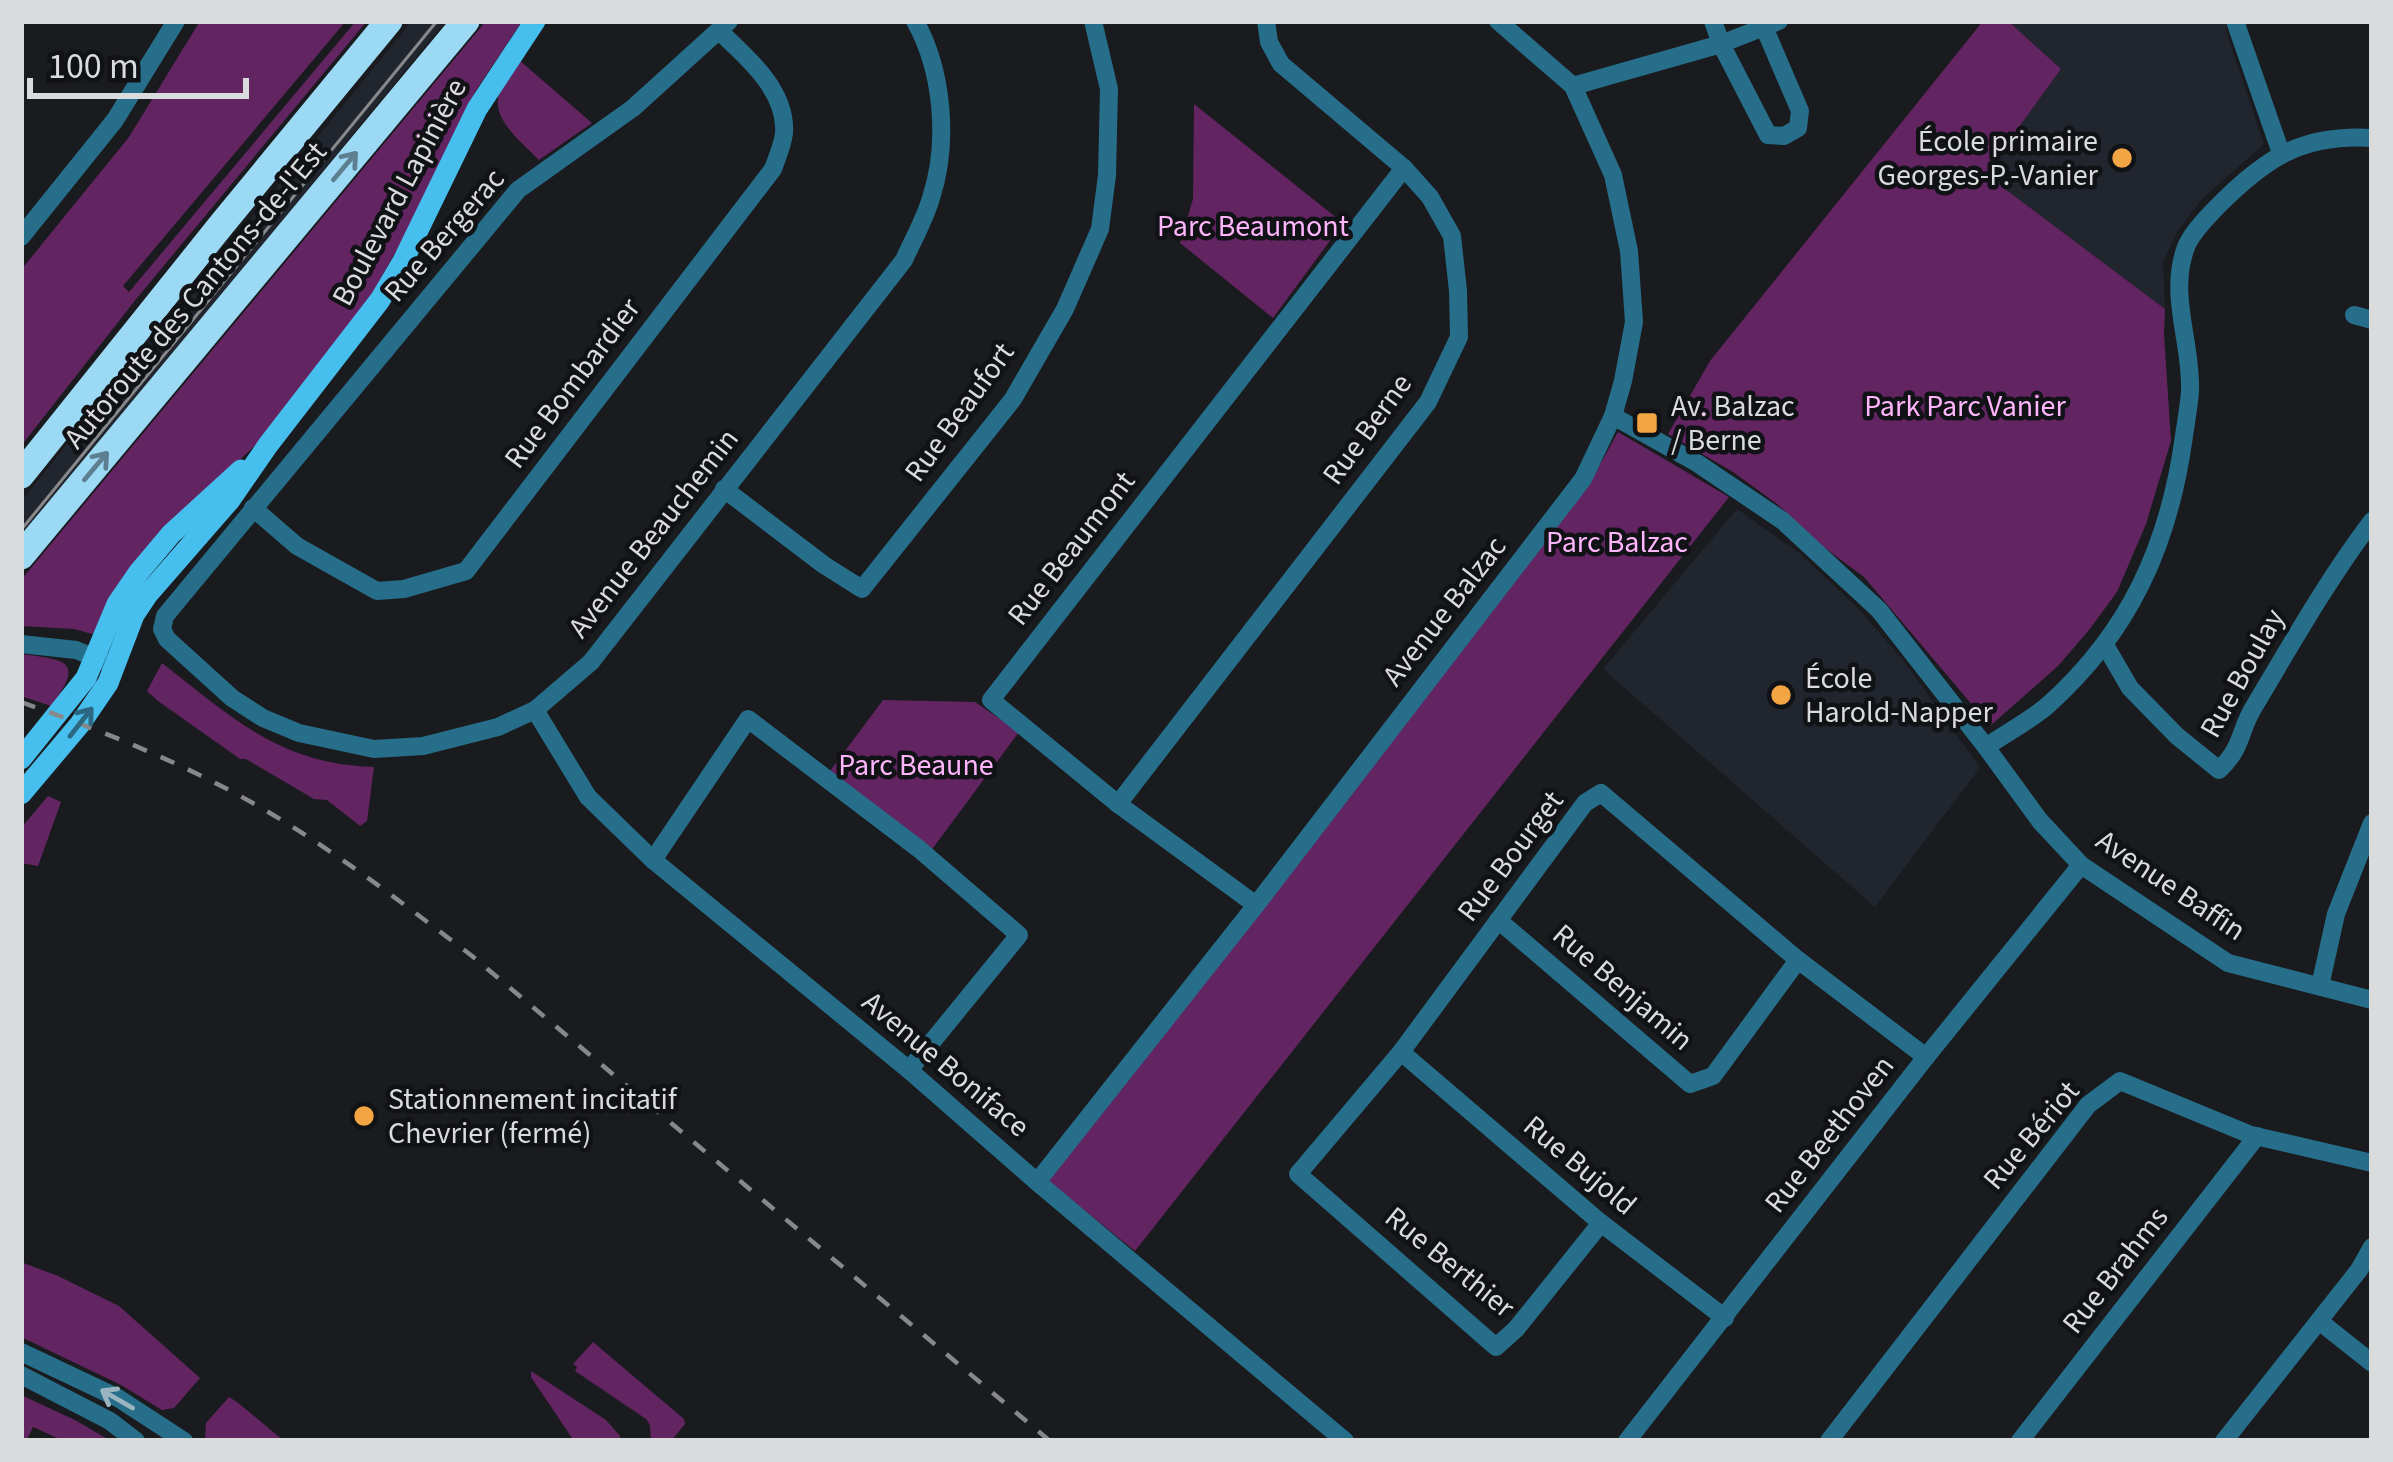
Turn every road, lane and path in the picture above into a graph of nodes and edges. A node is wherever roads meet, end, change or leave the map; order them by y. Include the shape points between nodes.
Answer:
1 (176, 21) edge
2 (389, 21) edge
3 (466, 21) edge
4 (535, 21) edge
5 (915, 21) edge
6 (1093, 21) edge
7 (1267, 21) edge
8 (1498, 21) edge
9 (1713, 21) edge
10 (2238, 21) edge
11 (1772, 24) edge
12 (724, 26) edge
13 (1721, 44) junction
14 (1573, 86) junction
15 (2372, 138) edge
16 (2281, 153) junction
17 (1404, 168) junction
18 (21, 237) edge
19 (1613, 416) junction
20 (21, 475) edge
21 (724, 489) junction
22 (253, 508) junction
23 (2372, 521) edge
24 (21, 556) edge
25 (167, 639) joint
26 (21, 644) edge
27 (2105, 645) junction
28 (106, 663) junction
29 (535, 710) junction
30 (1986, 746) junction
31 (27, 763) edge
32 (21, 794) edge
33 (1118, 804) junction
34 (2372, 823) edge
35 (653, 860) junction
36 (2081, 865) junction
37 (1256, 905) junction
38 (1498, 920) junction
39 (1798, 960) junction
40 (2320, 986) junction
41 (2372, 1000) edge
42 (1401, 1052) junction
43 (1926, 1057) junction
44 (909, 1070) junction
45 (2257, 1136) junction
46 (2372, 1163) edge
47 (1298, 1174) joint
48 (1037, 1182) junction
49 (1601, 1223) junction
50 (2372, 1246) edge
51 (1725, 1318) junction
52 (2319, 1321) junction
53 (21, 1352) edge
54 (2372, 1364) edge
55 (21, 1375) edge
56 (178, 1439) edge
57 (136, 1441) edge
58 (1346, 1441) edge
59 (1628, 1441) edge
60 (1829, 1441) edge
61 (2020, 1441) edge
62 (2224, 1441) edge

1 - 18 street via 115,120
2 - 20 highway, Autoroute des Cantons-de-l'Est
24 -> 3 highway, Autoroute des Cantons-de-l'Est
4 - 28 main road, Boulevard Lapinière via 477,109 387,289 230,500 142,602
5 - 21 street, Avenue Beauchemin via 940,85 931,199 904,260
6 - 21 street, Rue Beaufort via 1109,89 1100,229 1013,399 862,589
7 - 17 street, Rue Berne via 1281,64
8 - 14 street, Avenue Balzac
9 - 13 street
10 - 16 street
11 - 13 street
11 - 13 street via 1800,111 1798,128 1784,136 1768,135
12 - 22 street, Rue Bergerac via 633,108 518,190
12 - 22 street, Rue Bombardier via 781,102 784,133 773,170 466,571 376,591 297,546
13 - 14 street
14 - 19 street, Avenue Balzac via 1612,175 1629,251 1634,322
15 - 16 street
16 - 27 street via 2248,176 2187,245 2179,291 2190,389 2178,478 2134,601
17 - 33 street, Rue Berne via 1452,236 1460,337 1428,402
17 - 33 street, Rue Beaumont via 991,700
19 - 30 street, Avenue Baffin via 1783,521 1880,610
19 - 37 street, Avenue Balzac via 1583,479
21 - 29 street, Avenue Beauchemin via 591,662
22 - 25 street, Rue Bergerac via 165,616
23 - 27 street, Rue Boulay via 2249,714 2236,754 2219,770 2130,688
25 - 29 street, Avenue Beauchemin via 262,718 374,749 498,728
26 - 28 street via 76,650
27 - 30 street via 2042,710
28 - 31 main road, Boulevard Lapinière via 99,698
29 - 35 street, Avenue Boniface via 588,797
30 - 36 street, Avenue Baffin
31 - 32 main road, Boulevard Lapinière
33 - 37 street, Rue Beaumont
34 - 40 street via 2336,914
35 - 44 street, Avenue Boniface
35 - 44 street via 748,718 919,849 1019,935
36 - 40 street, Avenue Baffin via 2228,963
36 - 43 street, Rue Beethoven
37 - 48 street, Avenue Balzac
38 - 39 street, Rue Benjamin via 1690,1084 1712,1076
38 - 39 street, Rue Bourget via 1585,803 1601,793
38 - 42 street, Rue Bourget
39 - 43 street, Rue Bourget
40 - 41 street, Avenue Baffin
42 - 47 street, Rue Bourget
42 - 49 street, Rue Bujold
43 - 51 street, Rue Beethoven
44 - 48 street, Avenue Boniface
45 - 46 street, Rue Bériot
45 - 60 street, Rue Bériot via 2120,1081 2088,1105
45 - 61 street, Rue Brahms
47 - 49 street, Rue Berthier via 1496,1347
48 - 58 street, Avenue Boniface
49 - 51 street, Rue Bujold
50 - 52 street
51 - 59 street, Rue Beethoven
52 - 54 street
52 - 62 street
56 -> 53 street via 118,1398
55 - 57 street

